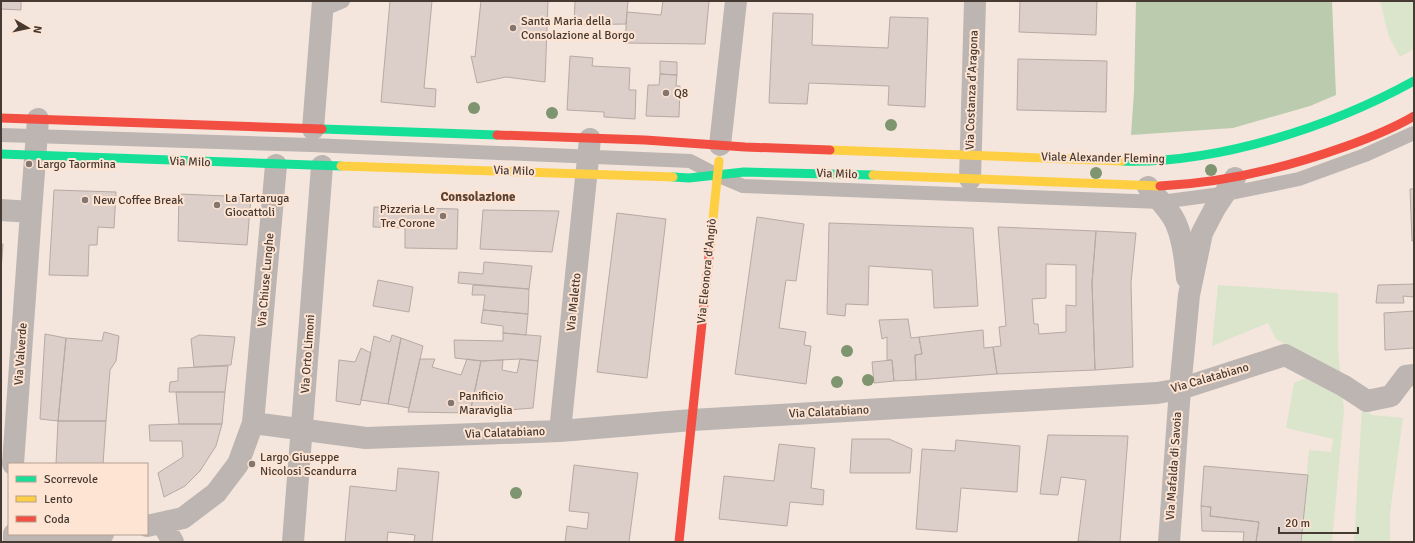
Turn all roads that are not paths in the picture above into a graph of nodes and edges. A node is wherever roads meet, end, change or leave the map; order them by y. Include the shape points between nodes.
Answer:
1 (343, 1) edge
2 (736, 1) edge
3 (975, 1) edge
4 (322, 5) edge
5 (1414, 81) edge
6 (1414, 116) edge
7 (1, 118) edge
8 (313, 129) junction
9 (1414, 133) edge
10 (1, 135) edge
11 (36, 137) junction
12 (720, 145) junction
13 (1, 154) edge
14 (970, 154) junction
15 (588, 156) junction
16 (276, 165) junction
17 (322, 166) junction
18 (717, 176) junction
19 (970, 179) junction
20 (1230, 186) junction
21 (1154, 194) junction
22 (1, 210) edge
23 (31, 212) junction
24 (1189, 295) junction
25 (1414, 375) edge
26 (1180, 389) junction
27 (692, 420) junction
28 (253, 423) junction
29 (302, 429) junction
30 (560, 431) junction
31 (13, 463) edge
32 (154, 525) edge
33 (98, 535) edge
34 (34, 542) edge
35 (174, 542) edge
36 (293, 542) edge
37 (679, 542) edge
38 (1169, 542) edge

1 - 4 lane
2 - 12 street, Via Eleonora d'Angiò
3 - 14 street, Via Costanza d'Aragona
4 - 8 street
5 - 14 main road, Viale Alexander Fleming via 1342,115 1266,142 1186,158 1130,161
6 - 20 main road, Viale Alexander Fleming via 1392,129
7 - 11 main road
8 - 11 main road, Via Milo via 59,120
8 - 15 main road, Via Milo
9 - 20 lane via 1365,155 1299,178
10 - 11 lane
11 - 13 main road
11 - 15 lane
11 - 16 main road, Via Milo via 57,155
11 - 23 street, Via Valverde
12 - 14 main road, Via Milo
12 - 15 main road, Via Milo via 645,140
12 - 18 main road, Via Eleonora d'Angiò
14 - 19 street, Via Costanza d'Aragona
15 - 17 main road, Via Milo
15 - 18 lane via 690,161
15 - 30 street, Via Maletto
16 - 17 main road, Via Milo
16 - 28 street, Via Chiuse Lunghe
17 - 29 street, Via Orto Limoni
18 - 19 main road, Via Milo via 744,172
18 - 21 lane via 743,186
18 - 27 main road, Via Eleonora d'Angiò
19 - 21 main road, Viale Alexander Fleming
20 - 21 lane
20 - 21 main road, Viale Alexander Fleming via 1191,185
20 - 24 street via 1202,234
21 - 24 street via 1177,226
22 - 23 street
23 - 31 street, Via Valverde
24 - 26 street, Via Mafalda di Savoia
25 - 26 street, Via Calatabiano, bridge via 1406,376 1392,396 1367,401 1285,355
26 - 27 street, Via Calatabiano via 1157,393
26 - 38 street, Via Mafalda di Savoia
27 - 30 street, Via Calatabiano
27 - 37 main road, Via Eleonora d'Angiò
28 - 29 street, Via Calatabiano
28 - 32 street, Via Chiuse Lunghe via 238,464 216,493 183,518
29 - 30 street, Via Calatabiano via 366,438
29 - 36 street, Via Orto Limoni
32 - 35 street
33 - 34 street

